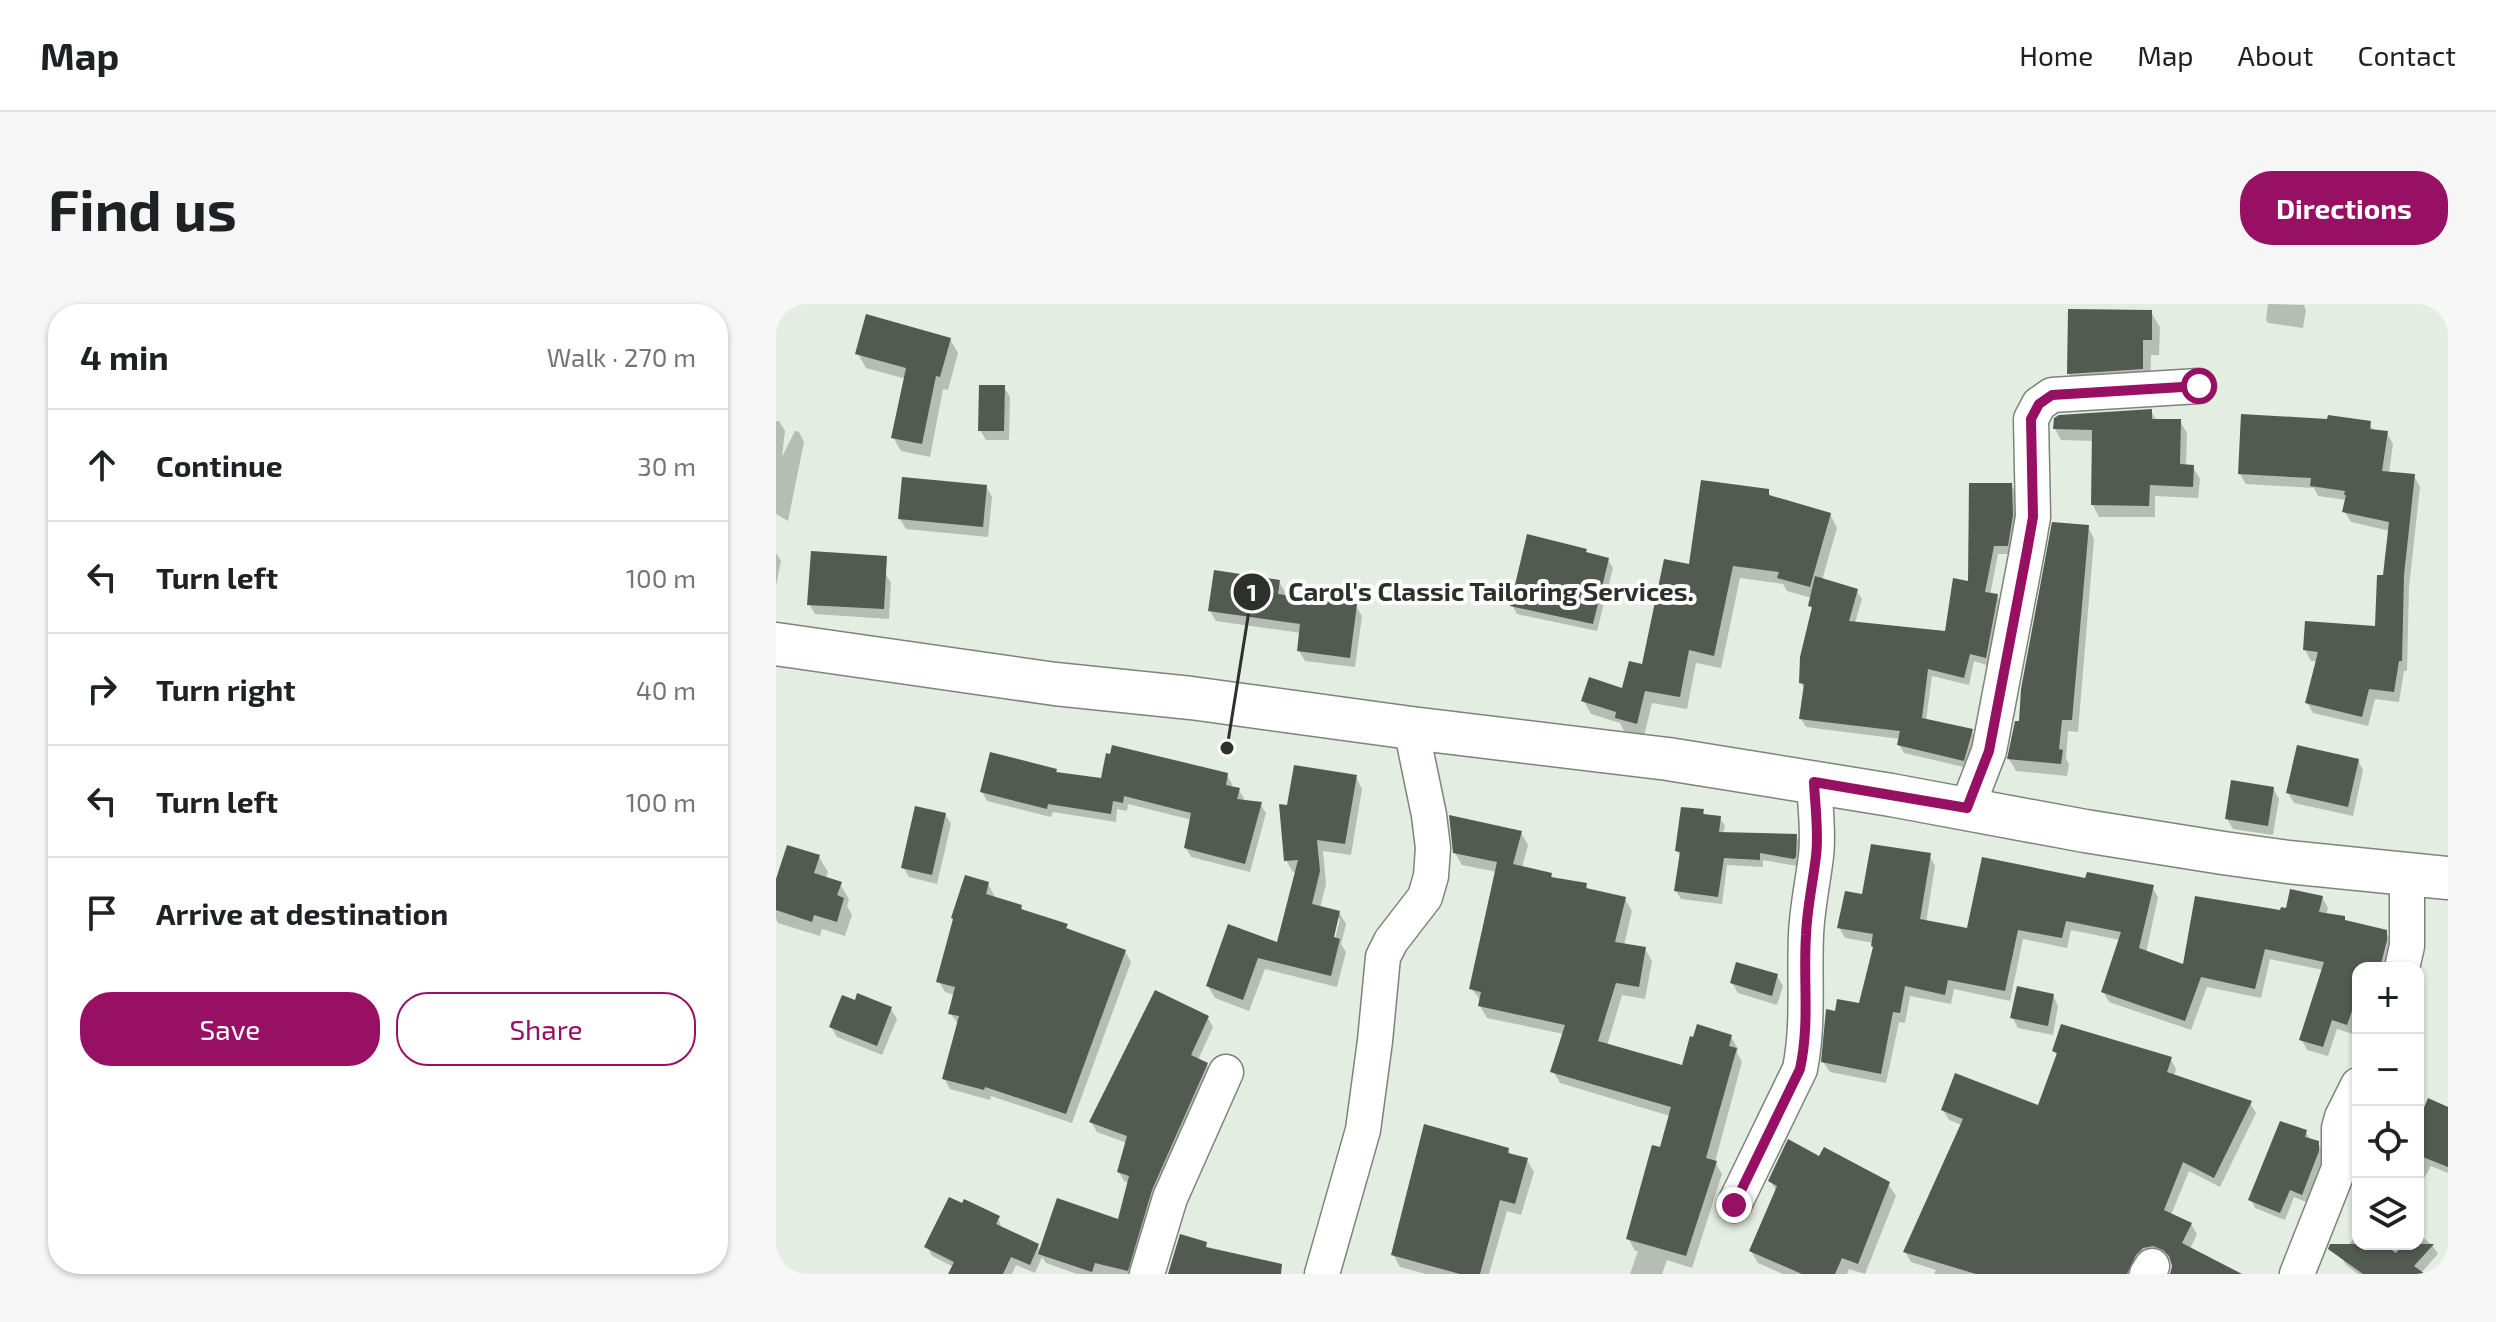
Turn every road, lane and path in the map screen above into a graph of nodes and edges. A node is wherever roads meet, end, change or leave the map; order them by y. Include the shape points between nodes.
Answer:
1 (2199, 386) dead end
2 (776, 644) edge
3 (1411, 728) junction
4 (1814, 782) junction
5 (1967, 808) junction
6 (2407, 873) junction
7 (2448, 878) edge
8 (2403, 962) edge
9 (1226, 1072) dead end
10 (2352, 1099) edge
11 (1734, 1205) dead end
12 (1147, 1274) edge
13 (1322, 1274) edge
14 (2297, 1274) edge

1 - 5 street via 2052,395 2039,404 2031,419 2033,517 2027,551 1989,751
2 - 3 street
3 - 4 street
3 - 13 street via 1429,815 1431,876 1425,897 1383,957 1363,1130
4 - 5 street
4 - 11 street via 1817,853 1806,938 1805,1045 1800,1069
5 - 6 street via 2223,853
6 - 7 street
6 - 8 street
9 - 12 street via 1170,1198
10 - 14 street via 2339,1128 2339,1168

